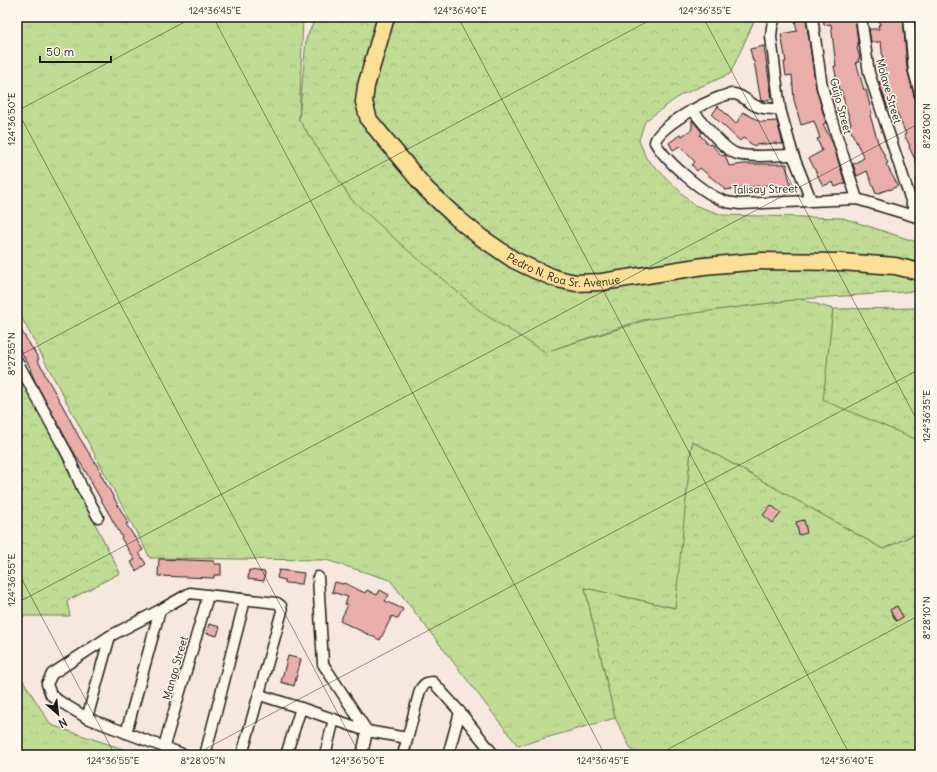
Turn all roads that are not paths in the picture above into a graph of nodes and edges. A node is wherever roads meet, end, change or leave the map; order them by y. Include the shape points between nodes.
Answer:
1 (386, 17) edge
2 (775, 17) edge
3 (812, 17) edge
4 (861, 17) edge
5 (909, 17) edge
6 (920, 94) edge
7 (692, 110) junction
8 (780, 110) junction
9 (793, 155) junction
10 (858, 199) junction
11 (811, 200) junction
12 (918, 217) edge
13 (920, 272) edge
14 (17, 361) edge
15 (98, 517) dead end
16 (318, 577) dead end
17 (208, 596) junction
18 (245, 600) junction
19 (160, 610) junction
20 (110, 636) junction
21 (260, 695) junction
22 (301, 708) junction
23 (460, 712) junction
24 (87, 718) junction
25 (334, 719) junction
26 (367, 731) junction
27 (126, 733) junction
28 (407, 738) junction
29 (164, 746) junction
30 (493, 754) edge
31 (185, 755) edge
32 (205, 755) edge
33 (242, 755) edge
34 (286, 755) edge
35 (325, 755) edge
36 (362, 755) edge
37 (403, 755) edge
38 (448, 755) edge

1 - 13 main road, Pedro N. Roa Sr. Avenue via 366,86 364,102 369,120 426,189 478,236 514,260 557,279 576,282 602,282 704,266 761,261 895,266
2 - 8 street via 771,38
3 - 10 street, Guijo Street via 822,87
4 - 12 street, Molave Street via 869,73
5 - 6 street via 914,71
7 - 8 street, Talisay Street via 724,95 734,94 755,106
7 - 9 street via 722,144 736,154
7 - 11 street, Talisay Street via 662,130 655,142 667,158 690,180 727,202 739,204
8 - 9 street
9 - 11 street
10 - 11 street, Talisay Street
10 - 12 street, Talisay Street
14 - 15 street via 66,450
16 - 26 street via 323,664
17 - 18 street
17 - 19 street via 190,593
17 - 29 street, Mango Street
18 - 21 street via 277,603 282,611
18 - 32 street
19 - 20 street
19 - 27 street
20 - 24 street
20 - 24 street via 52,674 47,684 51,694 59,701
21 - 22 street
21 - 33 street
22 - 25 street
22 - 34 street
23 - 28 street via 433,682 428,682 420,690
23 - 30 street
23 - 38 street
24 - 27 street
25 - 26 street
25 - 35 street
26 - 28 street
26 - 36 street
27 - 29 street
28 - 37 street
29 - 31 street

